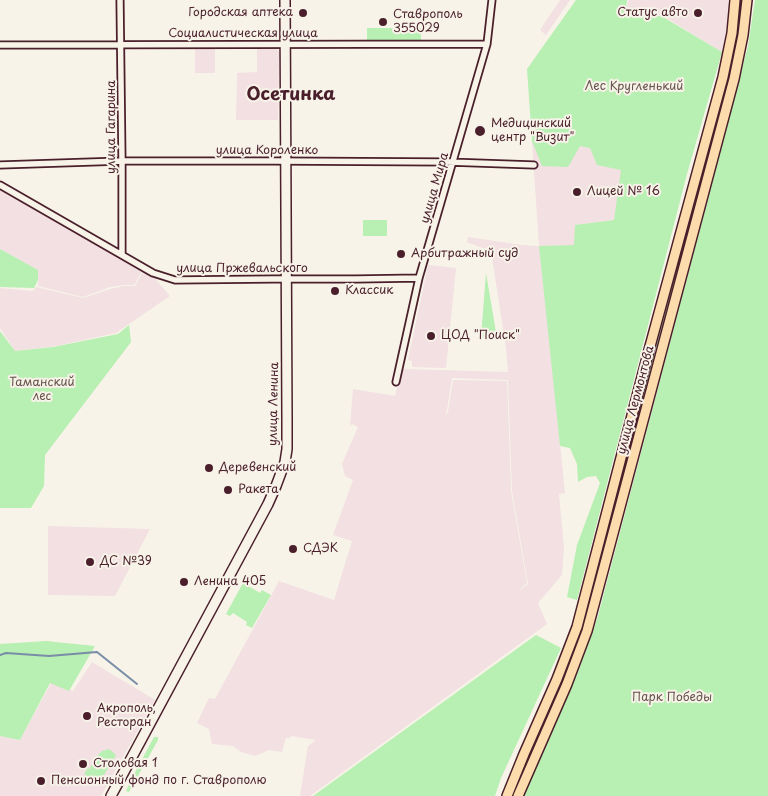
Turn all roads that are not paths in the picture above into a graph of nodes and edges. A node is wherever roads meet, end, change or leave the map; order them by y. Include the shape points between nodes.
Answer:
1 (120, 0) edge
2 (285, 0) edge
3 (492, 0) edge
4 (735, 0) edge
5 (748, 0) edge
6 (121, 44) junction
7 (487, 44) junction
8 (0, 45) edge
9 (285, 45) junction
10 (122, 161) junction
11 (286, 161) junction
12 (452, 163) junction
13 (0, 165) edge
14 (534, 166) dead end
15 (0, 185) edge
16 (122, 254) junction
17 (419, 278) junction
18 (286, 279) junction
19 (649, 350) junction
20 (661, 352) junction
21 (396, 382) dead end
22 (111, 796) edge
23 (509, 796) edge
24 (518, 796) edge

1 - 6 street, улица Гагарина
2 - 9 main road, улица Ленина
3 - 7 street, улица Мира
4 - 19 main road, улица Лермонтова via 723,77
5 - 20 main road, улица Лермонтова via 734,80
6 - 8 street, Социалистическая улица
6 - 9 street, Социалистическая улица
6 - 10 street, улица Гагарина
7 - 9 street, Социалистическая улица
7 - 12 street, улица Мира
9 - 11 main road, улица Ленина
10 - 11 street, улица Короленко
10 - 13 street, улица Короленко
10 - 16 street, улица Гагарина
11 - 12 street, улица Короленко
11 - 18 main road, улица Ленина
12 - 14 street, улица Короленко
12 - 17 street, улица Мира
15 - 16 street, улица Пржевальского
16 - 18 street, улица Пржевальского via 153,273 175,280
17 - 18 street, улица Пржевальского
17 - 21 street, улица Мира
18 - 22 main road, улица Ленина via 287,434 282,474
19 - 20 main road
19 - 23 main road, улица Лермонтова via 577,627
20 - 24 main road, улица Лермонтова via 587,631

